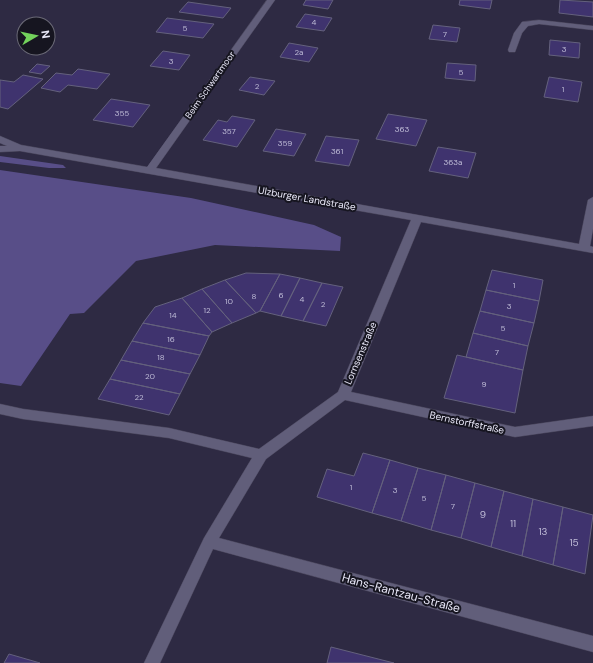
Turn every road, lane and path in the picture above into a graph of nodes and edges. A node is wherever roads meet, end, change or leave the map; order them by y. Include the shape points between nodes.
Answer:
1 (271, 0) edge
2 (593, 28) edge
3 (512, 50) dead end
4 (0, 139) edge
5 (20, 148) junction
6 (0, 149) edge
7 (150, 170) junction
8 (593, 200) edge
9 (417, 218) junction
10 (589, 250) edge
11 (343, 395) junction
12 (0, 409) edge
13 (593, 421) edge
14 (261, 455) junction
15 (210, 542) junction
16 (593, 644) edge
17 (152, 663) edge

1 - 7 street, Beim Schwartmoor
2 - 3 street via 539,22 525,24 518,33
4 - 5 street, Ulzburger Landstraße
5 - 6 street, Ulzburger Landstraße
5 - 7 street, Ulzburger Landstraße
7 - 9 street, Ulzburger Landstraße
8 - 10 street
9 - 10 street, Ulzburger Landstraße
9 - 11 street, Lornsenstraße
11 - 13 street, Bernstorffstraße via 515,432
11 - 14 street, Lornsenstraße
12 - 14 street via 169,433
14 - 15 street, Lornsenstraße
15 - 16 street, Hans-Rantzau-Straße
15 - 17 street, Lornsenstraße

